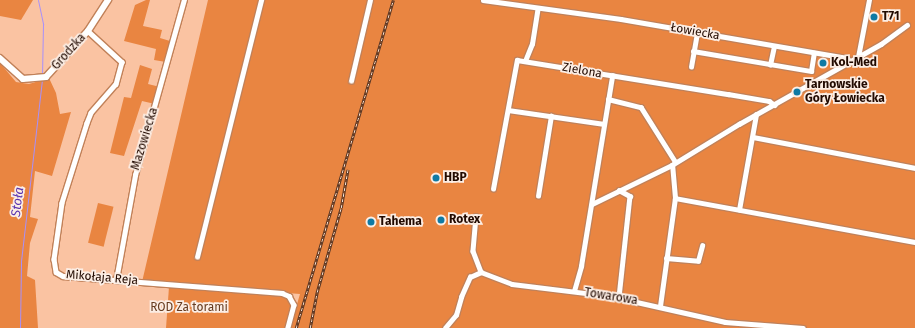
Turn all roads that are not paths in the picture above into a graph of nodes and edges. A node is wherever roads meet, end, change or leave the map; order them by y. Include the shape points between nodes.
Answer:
1 (108, 0) edge
2 (184, 0) edge
3 (261, 0) edge
4 (370, 0) edge
5 (483, 0) edge
6 (869, 0) edge
7 (538, 8) junction
8 (907, 25) dead end
9 (88, 31) junction
10 (696, 32) junction
11 (774, 46) junction
12 (693, 52) junction
13 (814, 53) junction
14 (858, 57) junction
15 (0, 58) edge
16 (525, 61) junction
17 (851, 62) junction
18 (770, 65) junction
19 (691, 68) dead end
20 (612, 76) junction
21 (351, 81) dead end
22 (608, 100) junction
23 (775, 105) junction
24 (508, 110) junction
25 (756, 115) junction
26 (551, 116) junction
27 (604, 124) junction
28 (753, 137) junction
29 (673, 163) junction
30 (915, 168) edge
31 (493, 189) dead end
32 (618, 190) junction
33 (538, 196) dead end
34 (675, 198) junction
35 (593, 203) junction
36 (739, 210) junction
37 (476, 216) dead end
38 (915, 242) edge
39 (702, 246) dead end
40 (197, 257) dead end
41 (666, 258) junction
42 (481, 272) junction
43 (116, 280) junction
44 (574, 292) junction
45 (619, 298) junction
46 (660, 306) junction
47 (288, 328) edge
48 (446, 328) edge
49 (800, 328) edge

1 - 9 street, Grodzka
2 - 43 street, Mazowiecka via 135,175
3 - 40 street
4 - 21 street
5 - 7 street, Łowiecka
6 - 14 street
7 - 10 street, Łowiecka
7 - 16 street via 532,44
8 - 14 street
9 - 15 street, Grodzka via 50,73 41,78 29,80 18,77
9 - 43 street, Mikołaja Reja via 122,62 116,84 91,113 87,123 62,203 54,266 56,272 63,276
10 - 11 street, Łowiecka
10 - 12 street
11 - 13 street, Łowiecka
11 - 18 street
12 - 18 street
12 - 19 street
13 - 17 street, Łowiecka via 847,58
13 - 18 street via 811,71
14 - 17 street
16 - 20 street, Zielona
16 - 24 street via 517,60
17 - 23 street
20 - 22 street
20 - 23 street, Zielona via 769,101
22 - 27 street
22 - 29 street via 641,107
23 - 25 street
24 - 26 street
24 - 31 street
25 - 28 street
25 - 29 street
26 - 27 street
26 - 33 street
27 - 35 street
28 - 30 street
28 - 36 street
29 - 32 street
29 - 34 street
32 - 35 street
32 - 45 street via 630,196
34 - 36 street
34 - 41 street
35 - 44 street
36 - 38 street
37 - 42 street via 473,251
39 - 41 street via 698,261
41 - 46 street
42 - 44 street, Towarowa via 512,284
42 - 48 street via 470,277 456,315
43 - 47 street, Mikołaja Reja via 286,294 294,305
44 - 45 street, Towarowa
45 - 46 street, Towarowa
46 - 49 street, Towarowa via 725,322

